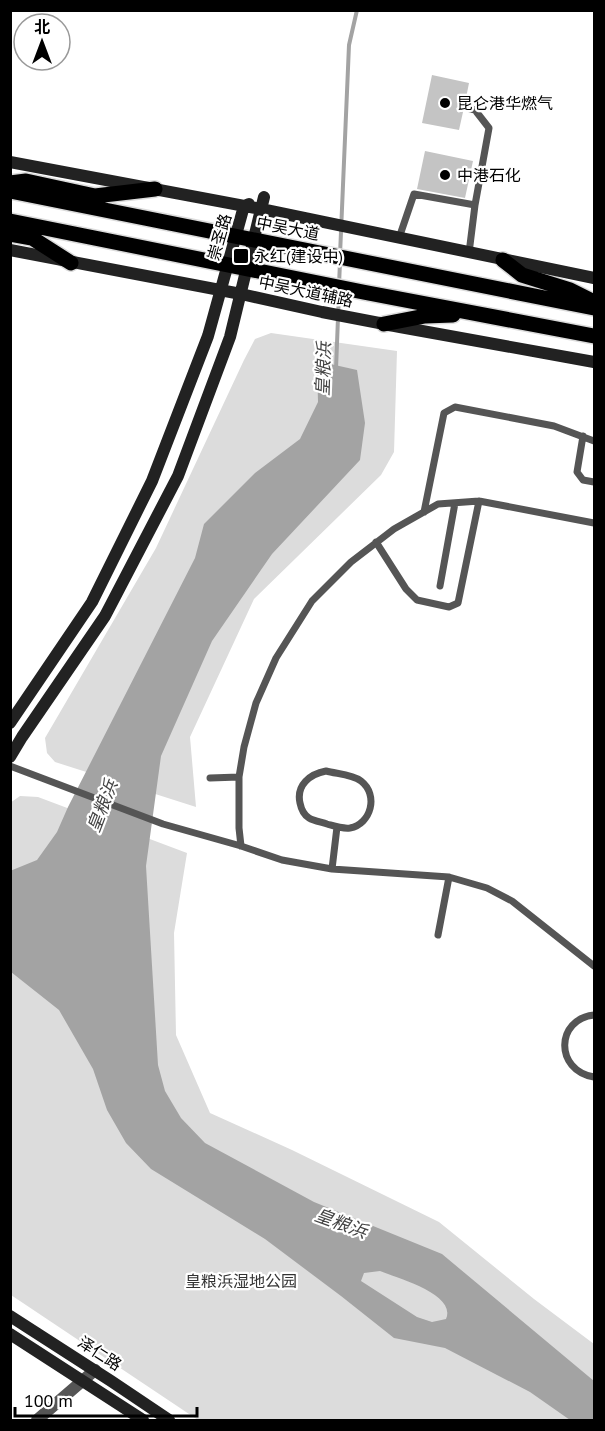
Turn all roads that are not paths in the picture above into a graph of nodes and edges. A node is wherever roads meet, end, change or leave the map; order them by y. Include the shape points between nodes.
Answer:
1 (466, 108) dead end
2 (10, 162) edge
3 (10, 183) edge
4 (155, 189) junction
5 (10, 191) edge
6 (475, 205) junction
7 (244, 206) junction
8 (261, 210) junction
9 (10, 221) edge
10 (10, 234) edge
11 (236, 236) junction
12 (399, 238) junction
13 (254, 240) junction
14 (10, 250) edge
15 (470, 253) junction
16 (503, 260) junction
17 (71, 263) junction
18 (228, 265) junction
19 (247, 269) junction
20 (594, 278) edge
21 (221, 290) junction
22 (241, 294) junction
23 (594, 302) edge
24 (594, 308) edge
25 (480, 315) junction
26 (384, 324) junction
27 (594, 336) edge
28 (594, 362) edge
29 (583, 436) junction
30 (594, 441) edge
31 (594, 482) edge
32 (480, 501) junction
33 (455, 503) junction
34 (424, 512) junction
35 (594, 524) edge
36 (376, 542) junction
37 (440, 586) dead end
38 (10, 723) edge
39 (10, 757) edge
40 (10, 766) edge
41 (239, 777) junction
42 (210, 778) dead end
43 (338, 827) junction
44 (241, 846) junction
45 (332, 869) junction
46 (449, 877) junction
47 (438, 935) dead end
48 (594, 966) edge
49 (594, 1015) edge
50 (594, 1077) edge
51 (10, 1316) edge
52 (10, 1334) edge
53 (95, 1370) junction
54 (82, 1381) junction
55 (36, 1420) edge
56 (143, 1420) edge
57 (169, 1420) edge

1 - 6 lane via 475,110 489,128
2 - 4 main road
3 - 4 main road via 26,181 95,196
4 - 7 main road
5 - 11 main road, 中吴大道
6 - 12 lane via 414,194
6 - 15 lane
7 - 8 main road
7 - 11 main road, 崇圣路
8 - 12 main road
8 - 13 main road, 崇圣路
9 - 18 main road
10 - 17 main road via 32,238
11 - 13 main road, 中吴大道
11 - 18 main road, 崇圣路
12 - 15 main road
13 - 19 main road, 崇圣路
13 - 24 main road, 中吴大道
14 - 17 main road, 中吴大道辅路
15 - 16 main road
16 - 20 main road
16 - 23 main road via 522,275
17 - 21 main road, 中吴大道辅路
18 - 19 main road
18 - 21 main road, 崇圣路
19 - 22 main road, 崇圣路
19 - 25 main road
21 - 22 main road, 中吴大道辅路
21 - 38 main road, 崇圣路 via 208,336 152,481 92,602
22 - 26 main road, 中吴大道辅路
22 - 39 main road, 崇圣路 via 230,337 178,476 105,616
25 - 26 main road via 425,316
25 - 27 main road
26 - 28 main road, 中吴大道辅路
29 - 30 lane
29 - 31 lane via 577,472 583,480
29 - 34 lane via 554,426 454,407 444,413
32 - 33 lane
32 - 35 lane
32 - 36 lane via 458,603 449,607 417,600
33 - 34 lane via 438,504
33 - 37 lane
34 - 36 lane
36 - 41 lane via 312,601 276,658 256,703
40 - 44 lane via 163,824
41 - 42 lane
41 - 44 lane
43 - 43 lane via 355,826 369,814 368,788 354,777 317,772 300,789 300,806 310,819
43 - 45 lane
44 - 45 lane via 282,860
45 - 46 lane
46 - 47 lane
46 - 48 lane via 487,888 512,901
49 - 50 lane via 573,1025 565,1044 570,1064
51 - 53 main road, 泽仁路
52 - 54 main road, 泽仁路
53 - 54 street
53 - 57 main road, 泽仁路
54 - 55 street
54 - 56 main road, 泽仁路

